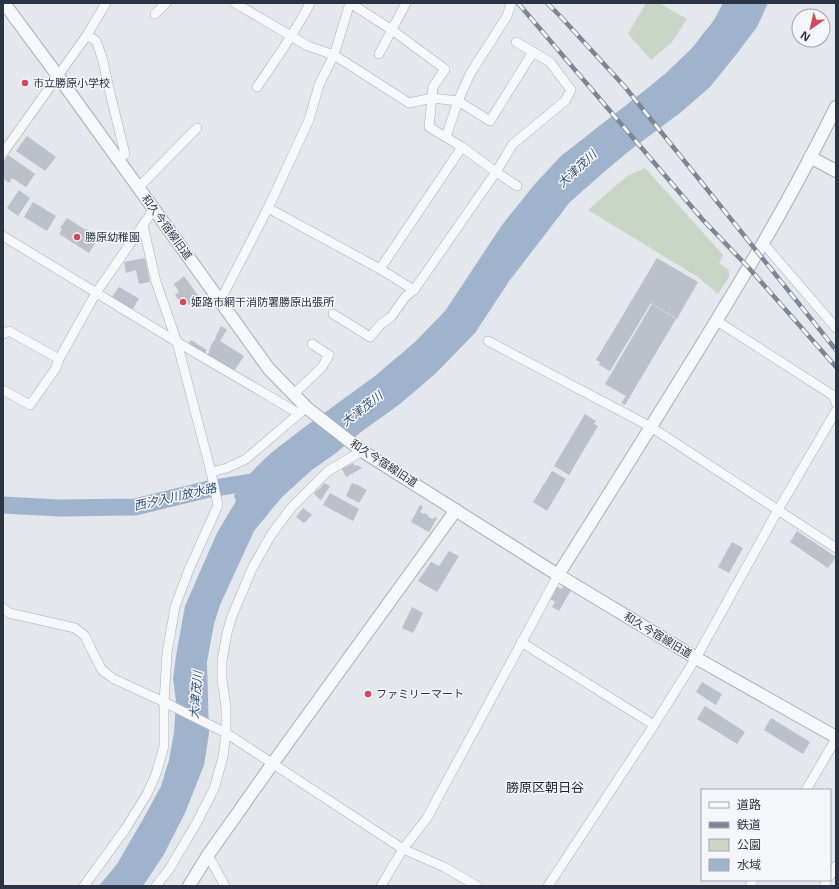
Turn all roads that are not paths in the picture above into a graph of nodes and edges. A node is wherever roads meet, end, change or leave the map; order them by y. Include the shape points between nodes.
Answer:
1 (4, 3) edge
2 (106, 3) edge
3 (166, 3) edge
4 (235, 3) edge
5 (310, 3) edge
6 (350, 3) edge
7 (406, 3) edge
8 (510, 4) dead end
9 (155, 14) dead end
10 (392, 30) junction
11 (88, 35) junction
12 (291, 37) junction
13 (516, 42) dead end
14 (533, 52) junction
15 (379, 54) dead end
16 (334, 55) junction
17 (58, 76) junction
18 (257, 87) dead end
19 (432, 98) junction
20 (458, 101) junction
21 (836, 107) edge
22 (197, 128) dead end
23 (446, 137) junction
24 (462, 147) junction
25 (3, 153) edge
26 (810, 157) junction
27 (118, 160) junction
28 (836, 171) edge
29 (496, 172) junction
30 (518, 186) dead end
31 (138, 188) junction
32 (268, 208) junction
33 (154, 209) junction
34 (143, 225) junction
35 (3, 236) edge
36 (763, 243) junction
37 (380, 269) junction
38 (414, 290) junction
39 (96, 293) junction
40 (220, 301) junction
41 (333, 314) dead end
42 (717, 321) junction
43 (836, 328) edge
44 (3, 334) edge
45 (488, 341) dead end
46 (177, 342) junction
47 (312, 344) dead end
48 (59, 359) junction
49 (3, 390) edge
50 (294, 394) junction
51 (836, 403) edge
52 (302, 411) junction
53 (836, 411) edge
54 (651, 427) junction
55 (362, 451) junction
56 (211, 472) junction
57 (456, 510) junction
58 (778, 510) junction
59 (836, 548) edge
60 (558, 575) junction
61 (3, 608) edge
62 (521, 642) junction
63 (696, 658) junction
64 (164, 702) junction
65 (654, 725) junction
66 (226, 733) junction
67 (836, 737) edge
68 (273, 763) junction
69 (807, 789) edge
70 (403, 849) junction
71 (208, 855) junction
72 (84, 886) edge
73 (156, 886) edge
74 (188, 886) edge
75 (225, 886) edge
76 (381, 886) edge
77 (477, 886) edge
78 (548, 886) edge

1 - 17 street, 和久今宿線旧道
2 - 11 street
3 - 9 street
4 - 12 street
5 - 12 street
6 - 10 street
6 - 16 street
7 - 10 street
8 - 20 street via 507,16 470,74
10 - 15 street
10 - 19 street via 446,69 433,87
11 - 17 street
11 - 27 street via 96,41 102,57 125,154
12 - 16 street
12 - 18 street
13 - 14 street
14 - 20 street via 490,121
14 - 29 street via 550,62 571,90 565,101 513,144
16 - 19 street via 409,103
16 - 32 street via 319,85 309,120
17 - 25 street
17 - 27 street, 和久今宿線旧道
19 - 20 street
19 - 23 street via 429,127
20 - 23 street
21 - 26 street
22 - 31 street
23 - 24 street
24 - 29 street
24 - 37 street
26 - 28 street
26 - 36 street
27 - 31 street, 和久今宿線旧道
29 - 30 street
29 - 38 street
31 - 33 street, 和久今宿線旧道
32 - 37 street
32 - 40 street
33 - 34 street
33 - 40 street, 和久今宿線旧道
34 - 39 street
34 - 46 street via 156,282
35 - 39 street
36 - 42 street
36 - 43 street
37 - 38 street
38 - 41 street via 370,337
39 - 46 street
39 - 48 street
40 - 50 street, 和久今宿線旧道 via 269,369
42 - 51 street via 834,396
42 - 54 street
44 - 48 street via 9,331
45 - 54 street
46 - 52 street
46 - 56 street
47 - 50 street via 329,355 322,367
48 - 49 street via 56,368 30,405
50 - 52 street, 和久今宿線旧道
52 - 55 street, 和久今宿線旧道
52 - 56 street via 246,459
53 - 58 street
54 - 58 street
54 - 60 street
55 - 57 street, 和久今宿線旧道
55 - 66 street via 328,471 291,508 252,569 232,616 222,661
56 - 64 street via 218,505 175,607 167,653
57 - 60 street, 和久今宿線旧道
57 - 68 street
58 - 59 street
58 - 63 street
60 - 62 street
60 - 63 street, 和久今宿線旧道
61 - 64 street via 9,613 75,628 85,636 102,670 114,679
62 - 65 street
62 - 70 street via 427,818
63 - 65 street
63 - 67 street, 和久今宿線旧道
64 - 66 street
64 - 72 street via 164,746 156,774 126,828
65 - 78 street
66 - 68 street
66 - 73 street via 223,757 214,789 170,868
67 - 69 street
68 - 70 street
68 - 71 street
70 - 76 street
70 - 77 street via 444,867
71 - 74 street
71 - 75 street

